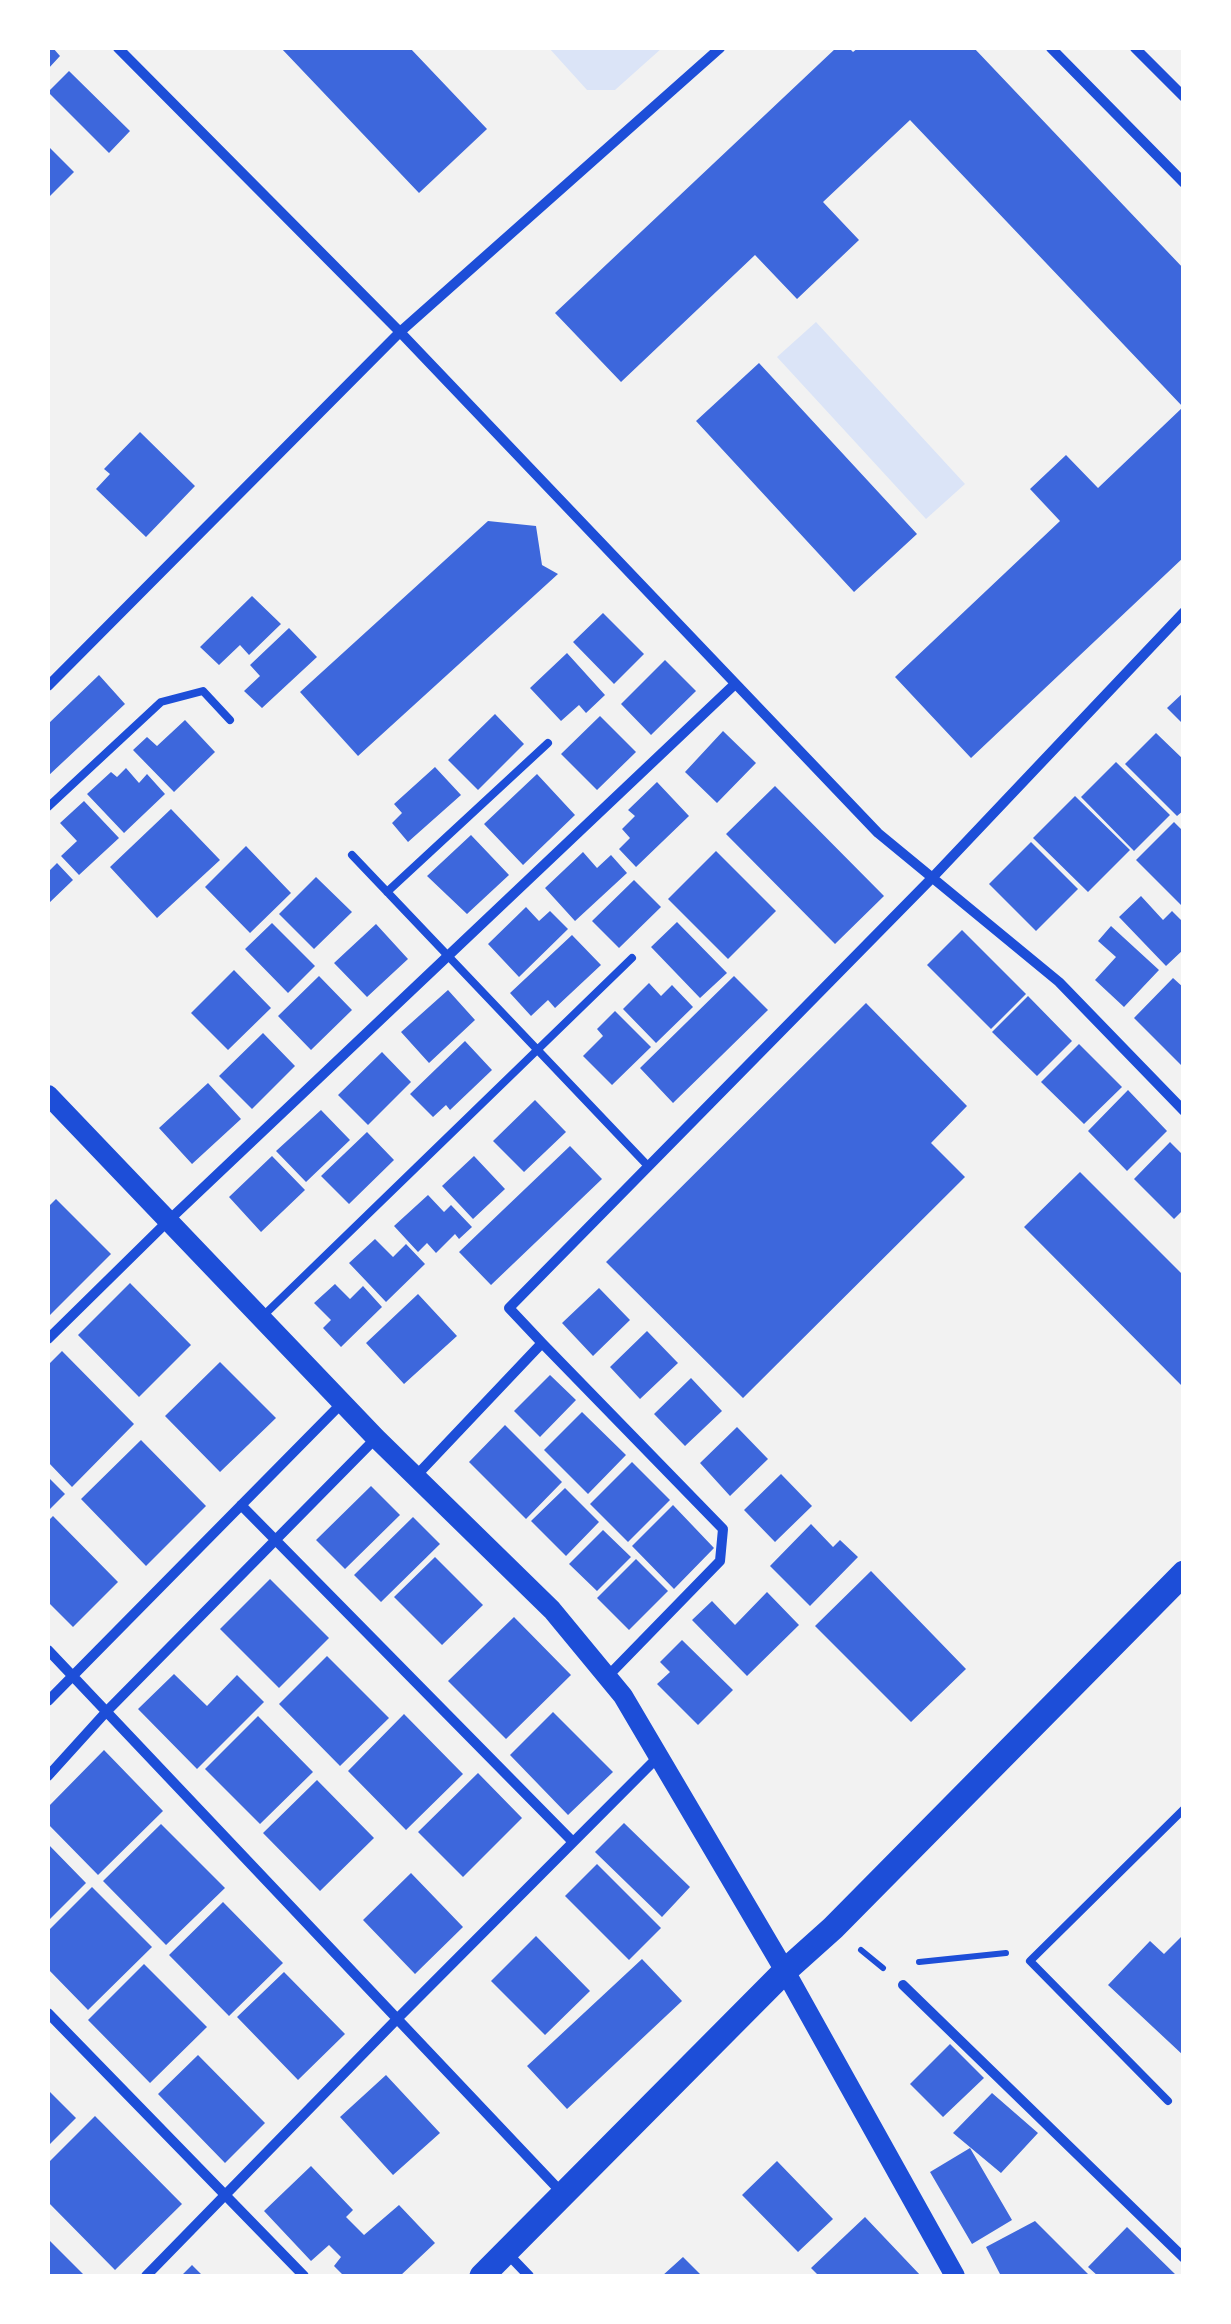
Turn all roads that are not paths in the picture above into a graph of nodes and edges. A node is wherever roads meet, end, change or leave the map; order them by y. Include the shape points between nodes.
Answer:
1 (118, 48) edge
2 (720, 48) edge
3 (1051, 48) edge
4 (1135, 48) edge
5 (1184, 97) edge
6 (1184, 184) edge
7 (400, 332) junction
8 (1184, 612) edge
9 (735, 684) junction
10 (48, 686) edge
11 (230, 720) dead end
12 (548, 743) dead end
13 (48, 806) edge
14 (352, 854) dead end
15 (932, 878) junction
16 (387, 892) junction
17 (448, 956) junction
18 (632, 958) dead end
19 (538, 1050) junction
20 (48, 1095) edge
21 (1181, 1104) edge
22 (648, 1166) junction
23 (168, 1222) junction
24 (261, 1319) junction
25 (48, 1339) edge
26 (542, 1343) junction
27 (342, 1402) junction
28 (376, 1438) junction
29 (416, 1476) junction
30 (240, 1505) junction
31 (275, 1542) junction
32 (1184, 1573) edge
33 (48, 1650) edge
34 (72, 1676) junction
35 (607, 1677) junction
36 (48, 1701) edge
37 (106, 1712) junction
38 (660, 1755) junction
39 (48, 1776) edge
40 (1184, 1808) edge
41 (573, 1842) junction
42 (785, 1971) junction
43 (903, 1984) road end
44 (48, 2013) edge
45 (397, 2019) junction
46 (1168, 2101) dead end
47 (564, 2194) junction
48 (226, 2195) junction
49 (506, 2252) junction
50 (1184, 2258) edge
51 (146, 2276) edge
52 (304, 2276) edge
53 (482, 2276) edge
54 (529, 2276) edge
55 (956, 2276) edge

1 - 7 street
2 - 7 street
3 - 6 street
4 - 5 street
7 - 9 street
7 - 10 street
8 - 15 street
9 - 15 street via 878,833
9 - 17 street
11 - 13 lane via 204,691 160,702
12 - 16 lane
14 - 16 lane
15 - 21 street via 1059,982
15 - 22 street
16 - 17 lane
17 - 19 lane
17 - 23 street
18 - 19 lane
19 - 22 lane
19 - 24 lane
20 - 23 main road
22 - 26 street via 508,1308
23 - 24 main road
23 - 25 street
24 - 27 main road
26 - 29 street
26 - 35 street via 723,1529 720,1561
27 - 28 main road
27 - 30 street
28 - 29 main road
28 - 31 street
29 - 35 main road via 552,1610
30 - 31 street
30 - 34 street
31 - 37 street
31 - 41 street
32 - 42 main road
33 - 34 street
34 - 36 street
34 - 37 street
35 - 38 main road
37 - 39 street
37 - 45 street
38 - 41 street
38 - 42 main road
40 - 46 lane via 1030,1961
41 - 45 street
42 - 47 main road
42 - 55 main road
43 - 50 street
44 - 48 street
45 - 47 street
45 - 48 street
47 - 49 main road
48 - 51 street
48 - 52 street
49 - 53 main road
49 - 54 street

